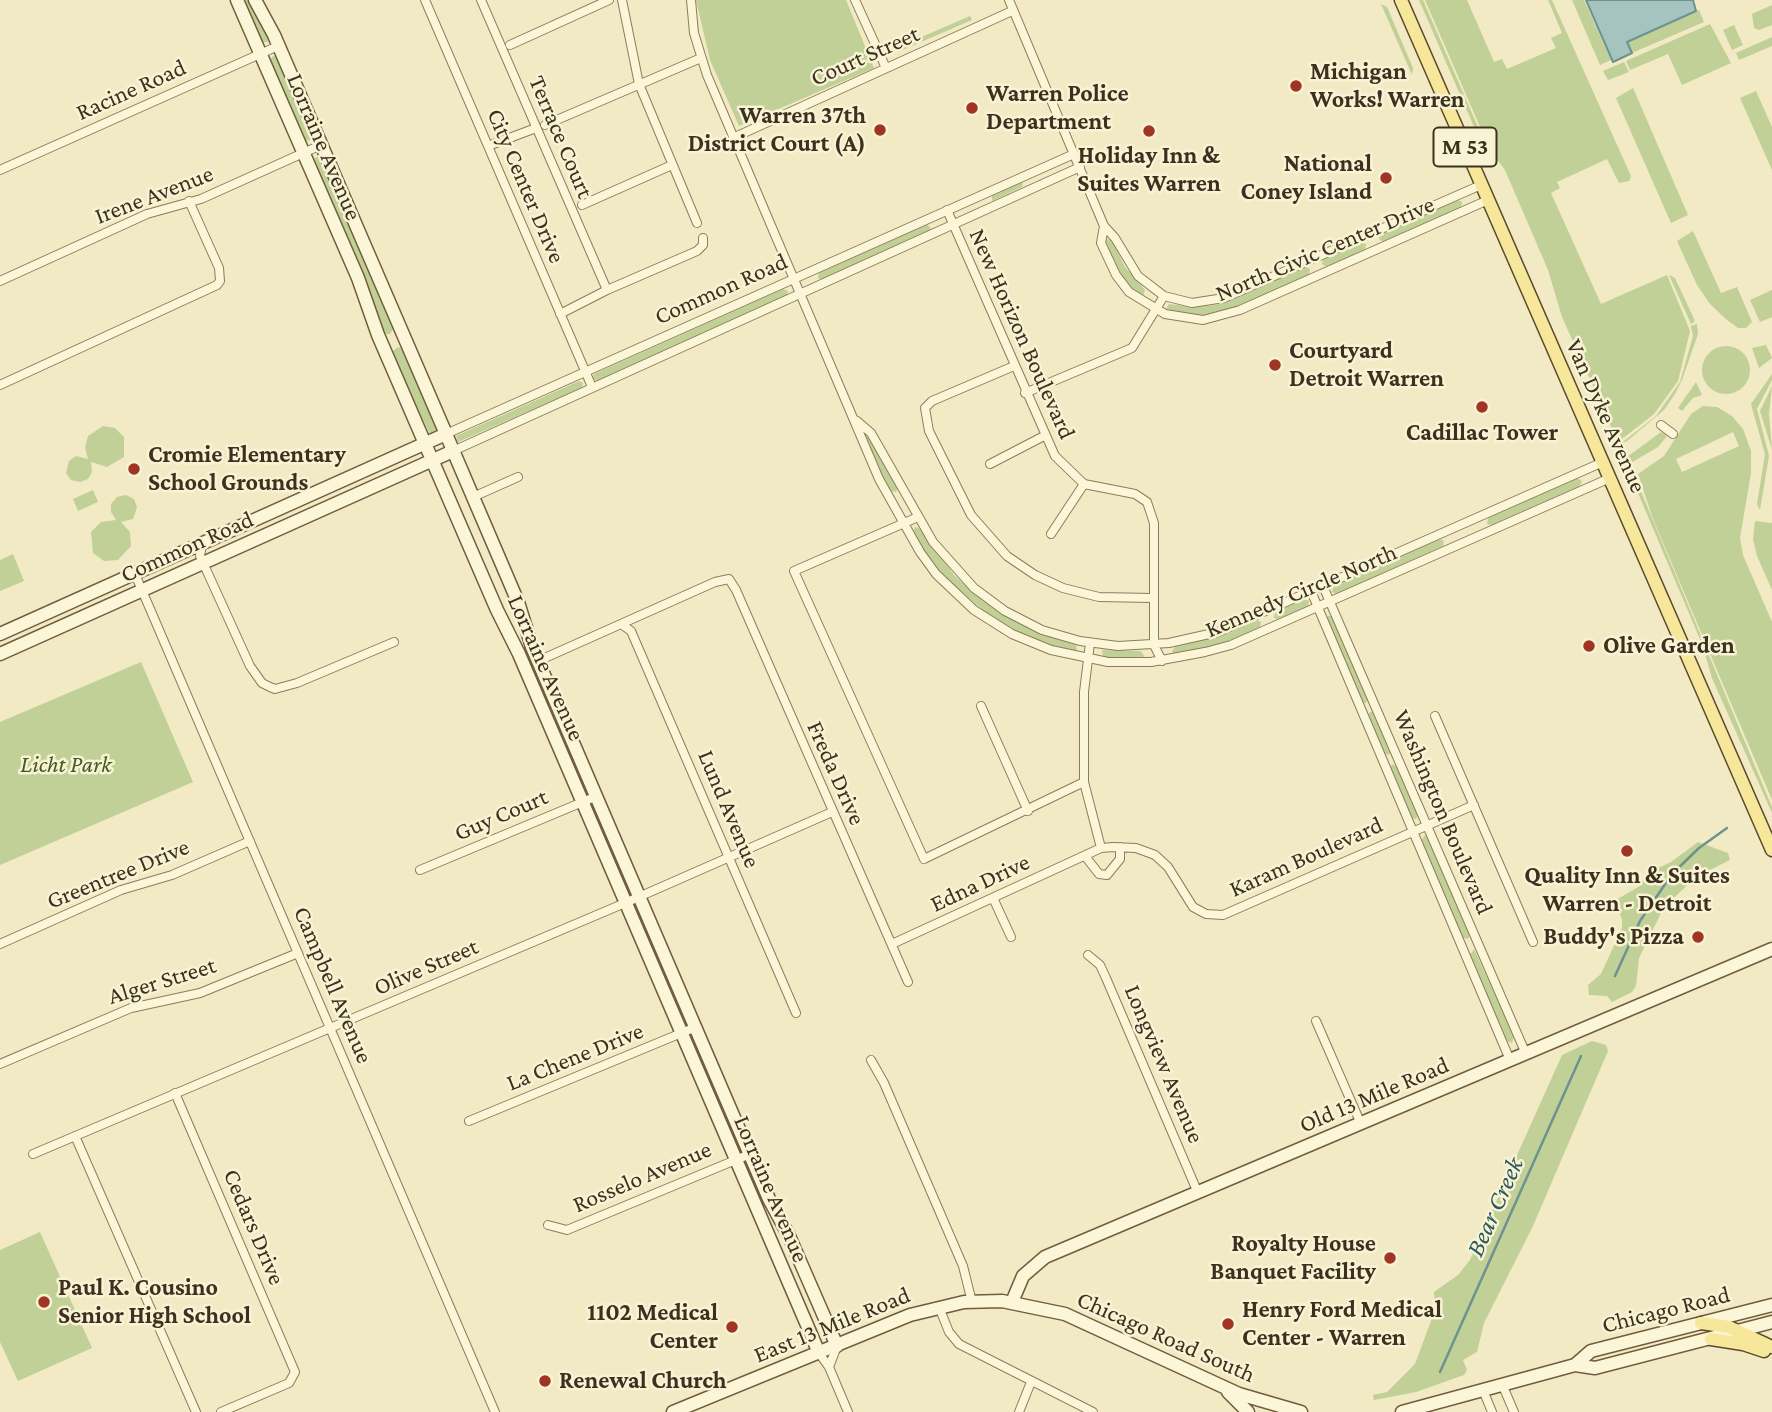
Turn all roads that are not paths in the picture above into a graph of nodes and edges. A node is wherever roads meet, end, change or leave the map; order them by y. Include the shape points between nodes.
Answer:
1 (237, 0) edge
2 (425, 0) edge
3 (481, 0) edge
4 (608, 0) edge
5 (620, 0) edge
6 (691, 0) edge
7 (855, 0) edge
8 (1009, 0) edge
9 (1401, 0) edge
10 (258, 1) edge
11 (1012, 11) junction
12 (510, 45) dead end
13 (278, 46) junction
14 (261, 53) junction
15 (701, 58) junction
16 (886, 68) junction
17 (639, 84) junction
18 (541, 127) junction
19 (735, 137) junction
20 (321, 145) junction
21 (488, 146) junction
22 (303, 153) junction
23 (1074, 154) junction
24 (672, 165) junction
25 (1080, 167) junction
26 (0, 170) edge
27 (1482, 186) junction
28 (1488, 200) junction
29 (189, 201) junction
30 (582, 205) dead end
31 (947, 210) junction
32 (697, 223) dead end
33 (954, 225) junction
34 (1104, 226) junction
35 (703, 238) dead end
36 (796, 279) junction
37 (0, 281) edge
38 (607, 290) junction
39 (802, 294) junction
40 (1164, 296) junction
41 (1156, 310) junction
42 (560, 314) junction
43 (1014, 366) junction
44 (585, 373) junction
45 (0, 385) edge
46 (592, 387) junction
47 (1026, 393) junction
48 (857, 421) junction
49 (1661, 425) dead end
50 (446, 434) junction
51 (1673, 434) dead end
52 (1044, 436) junction
53 (425, 443) junction
54 (453, 451) junction
55 (432, 460) junction
56 (1603, 462) junction
57 (384, 463) junction
58 (990, 464) dead end
59 (518, 477) dead end
60 (391, 478) junction
61 (1610, 478) junction
62 (1084, 484) junction
63 (473, 497) junction
64 (918, 517) junction
65 (1476, 518) junction
66 (904, 524) junction
67 (1447, 531) junction
68 (1483, 533) junction
69 (1051, 534) dead end
70 (202, 544) junction
71 (1454, 547) junction
72 (204, 564) junction
73 (135, 573) junction
74 (1323, 586) junction
75 (143, 590) junction
76 (1311, 591) junction
77 (1152, 598) junction
78 (1331, 601) junction
79 (518, 602) junction
80 (1316, 608) junction
81 (497, 611) junction
82 (1264, 612) junction
83 (621, 624) junction
84 (1270, 628) junction
85 (0, 634) edge
86 (394, 642) dead end
87 (1090, 643) junction
88 (1154, 645) junction
89 (0, 654) edge
90 (1087, 659) junction
91 (538, 660) junction
92 (1162, 661) junction
93 (981, 706) dead end
94 (1435, 716) dead end
95 (1084, 782) junction
96 (597, 796) junction
97 (582, 803) junction
98 (1474, 805) junction
99 (1028, 811) junction
100 (832, 812) junction
101 (1427, 825) junction
102 (1412, 831) junction
103 (250, 841) junction
104 (1120, 847) junction
105 (1101, 848) junction
106 (1772, 850) edge
107 (1085, 856) junction
108 (729, 857) junction
109 (420, 870) dead end
110 (640, 897) junction
111 (993, 898) junction
112 (625, 903) junction
113 (1011, 937) dead end
114 (1533, 942) dead end
115 (0, 944) edge
116 (892, 944) junction
117 (1772, 949) edge
118 (298, 953) junction
119 (1088, 955) dead end
120 (908, 982) dead end
121 (796, 1013) dead end
122 (1316, 1021) dead end
123 (696, 1027) junction
124 (331, 1028) junction
125 (682, 1033) junction
126 (1526, 1054) junction
127 (871, 1060) dead end
128 (1510, 1060) junction
129 (0, 1064) edge
130 (176, 1093) junction
131 (469, 1121) dead end
132 (1361, 1124) junction
133 (75, 1136) junction
134 (33, 1154) dead end
135 (750, 1154) junction
136 (736, 1161) junction
137 (1198, 1193) junction
138 (548, 1225) dead end
139 (794, 1248) junction
140 (777, 1256) junction
141 (972, 1302) junction
142 (1013, 1302) junction
143 (1772, 1305) edge
144 (939, 1307) junction
145 (1772, 1322) edge
146 (1701, 1323) junction
147 (1739, 1331) junction
148 (1711, 1339) junction
149 (837, 1346) junction
150 (1772, 1347) edge
151 (819, 1353) junction
152 (1772, 1355) edge
153 (1575, 1365) junction
154 (829, 1367) junction
155 (1031, 1382) junction
156 (1502, 1384) junction
157 (1226, 1389) junction
158 (1483, 1390) junction
159 (196, 1412) edge
160 (222, 1412) edge
161 (495, 1412) edge
162 (673, 1412) edge
163 (848, 1412) edge
164 (1019, 1412) edge
165 (1093, 1412) edge
166 (1248, 1412) edge
167 (1301, 1412) edge
168 (1402, 1412) edge
169 (1492, 1412) edge
170 (1514, 1412) edge

1 - 14 street, Lorraine Avenue
2 - 21 street, City Center Drive
3 - 18 street, Terrace Court
4 - 12 street
5 - 17 street
6 - 15 street, Kennedy Circle North
7 - 16 street
8 - 11 street, North Civic Center Drive
9 - 27 main road, Van Dyke Avenue / M 53
10 - 13 street, Lorraine Avenue
11 - 16 street, Court Street
11 - 23 street, North Civic Center Drive
13 - 14 street, Racine Road
13 - 20 street, Lorraine Avenue
14 - 22 street, Lorraine Avenue
14 - 26 street, Racine Road
15 - 17 street
15 - 19 street, Kennedy Circle North
16 - 19 street, Court Street
17 - 18 street
17 - 24 street
18 - 21 street
18 - 38 street, Terrace Court
19 - 36 street, Kennedy Circle North
20 - 22 street, Irene Avenue
20 - 50 street, Lorraine Avenue
21 - 42 street, City Center Drive
22 - 29 street, Irene Avenue
22 - 53 street, Lorraine Avenue
23 - 25 street, North Civic Center Drive
23 - 31 street, Common Road
24 - 30 street
24 - 32 street
25 - 33 street, Common Road
25 - 34 street, North Civic Center Drive
27 - 28 main road, Van Dyke Avenue / M 53
27 - 40 street, North Civic Center Drive via 1224,298 1192,303
28 - 41 street, North Civic Center Drive via 1227,315 1188,319
28 - 56 main road, Van Dyke Avenue / M 53
29 - 37 street, Irene Avenue via 147,214
29 - 45 street via 219,268 217,285
31 - 33 street, New Horizon Boulevard
31 - 36 street, Common Road
33 - 39 street, Common Road
33 - 43 street, New Horizon Boulevard
34 - 40 street, North Civic Center Drive via 1138,276
34 - 41 street, North Civic Center Drive via 1101,243 1116,275 1129,292
35 - 38 street via 697,251
36 - 39 street, Kennedy Circle North
36 - 44 street, Common Road
38 - 42 street
39 - 46 street, Common Road
39 - 48 street, Kennedy Circle North
40 - 41 street
41 - 47 street via 1132,348
42 - 44 street, City Center Drive
43 - 47 street, New Horizon Boulevard
43 - 77 street via 925,408 929,431 971,515 1007,556 1063,588 1100,597
44 - 46 street, City Center Drive
44 - 50 street, Common Road
46 - 54 street, Common Road
47 - 52 street, New Horizon Boulevard
48 - 64 street, Kennedy Circle North via 871,433
48 - 66 street, Kennedy Circle North via 872,464
49 - 51 street
50 - 53 street, Common Road
50 - 54 street, Lorraine Avenue
52 - 58 street
52 - 62 street, New Horizon Boulevard via 1061,465
53 - 55 street, Lorraine Avenue
53 - 57 street, Common Road
54 - 55 street, Common Road
54 - 63 street, Lorraine Avenue
55 - 60 street, Common Road
55 - 81 street, Lorraine Avenue
56 - 61 main road, Van Dyke Avenue / M 53
56 - 65 street, Kennedy Circle North
57 - 60 street
57 - 70 street, Common Road
59 - 63 street
60 - 72 street, Common Road
61 - 68 street, Kennedy Circle North
61 - 106 main road, Van Dyke Avenue / M 53
62 - 69 street
62 - 77 street via 1135,494 1147,502 1154,523
63 - 79 street, Lorraine Avenue
64 - 66 street
64 - 87 street, Kennedy Circle North via 947,560 983,596 1030,624
65 - 67 street, Kennedy Circle North
65 - 68 street
66 - 90 street, Kennedy Circle North via 928,564 974,610 1025,640
66 - 99 street via 794,572 924,859
67 - 71 street
67 - 74 street, Kennedy Circle North
68 - 71 street, Kennedy Circle North
70 - 72 street
70 - 73 street, Common Road
71 - 78 street, Kennedy Circle North
72 - 75 street, Common Road
72 - 86 street via 250,666 270,687 298,683
73 - 75 street, Campbell Avenue
73 - 85 street, Common Road
74 - 76 street, Kennedy Circle North
74 - 78 street, Washington Boulevard
75 - 89 street, Common Road
75 - 103 street, Campbell Avenue
76 - 80 street, Washington Boulevard
76 - 82 street, Kennedy Circle North
77 - 88 street
78 - 80 street, Kennedy Circle North
78 - 101 street, Washington Boulevard
79 - 81 street via 508,602
79 - 91 street, Lorraine Avenue
80 - 84 street, Kennedy Circle North
80 - 102 street, Washington Boulevard
81 - 97 street, Lorraine Avenue
82 - 84 street
82 - 88 street, Kennedy Circle North via 1206,635
83 - 91 street
83 - 100 street, Freda Drive via 729,579
83 - 108 street, Lund Avenue via 631,631
84 - 92 street, Kennedy Circle North via 1218,649
87 - 88 street, Kennedy Circle North
87 - 90 street
88 - 92 street
90 - 92 street, Kennedy Circle North
90 - 95 street
91 - 96 street, Lorraine Avenue
93 - 99 street
94 - 98 street
95 - 99 street
95 - 105 street
96 - 97 street, Guy Court
96 - 110 street, Lorraine Avenue
97 - 109 street, Guy Court
97 - 112 street, Lorraine Avenue
98 - 101 street, Karam Boulevard
98 - 114 street
100 - 108 street, Olive Street
100 - 116 street, Freda Drive
101 - 102 street, Karam Boulevard
101 - 126 street, Washington Boulevard
102 - 104 street, Karam Boulevard via 1236,911 1213,916 1188,902 1168,867 1155,855
102 - 128 street, Washington Boulevard
103 - 115 street, Greentree Drive via 172,875 121,890
103 - 118 street, Campbell Avenue
104 - 105 street, Karam Boulevard
104 - 107 street via 1120,859 1107,875 1099,874
105 - 107 street, Edna Drive
107 - 111 street, Edna Drive
108 - 110 street, Olive Street
108 - 121 street, Lund Avenue
110 - 112 street, Olive Street
110 - 123 street, Lorraine Avenue
111 - 113 street
111 - 116 street, Edna Drive
112 - 124 street, Olive Street
112 - 125 street, Lorraine Avenue
116 - 120 street, Freda Drive
117 - 126 street, Old 13 Mile Road
118 - 124 street, Campbell Avenue
118 - 129 street, Alger Street via 200,993 131,1007
119 - 137 street, Longview Avenue via 1100,965
122 - 132 street
123 - 125 street, La Chene Drive
123 - 135 street, Lorraine Avenue
124 - 130 street, Olive Street
124 - 161 street, Campbell Avenue
125 - 131 street, La Chene Drive
125 - 136 street, Lorraine Avenue
126 - 128 street, Old 13 Mile Road
127 - 141 street via 964,1269
128 - 132 street, Old 13 Mile Road
130 - 133 street, Olive Street
130 - 160 street, Cedars Drive via 294,1368 289,1383
132 - 137 street, Old 13 Mile Road
133 - 134 street, Olive Street
133 - 159 street
135 - 136 street, Rosselo Avenue
135 - 139 street, Lorraine Avenue
136 - 138 street, Rosselo Avenue via 567,1230
136 - 140 street, Lorraine Avenue
137 - 142 street, Old 13 Mile Road via 1037,1262 1023,1276
139 - 140 street
139 - 149 street, Lorraine Avenue
140 - 151 street, Lorraine Avenue
141 - 142 street, East 13 Mile Road
141 - 144 street, East 13 Mile Road
142 - 157 street, Chicago Road South via 1078,1318
143 - 146 street, Chicago Road
144 - 149 street, East 13 Mile Road
144 - 155 street via 959,1344
145 - 147 street, Chicago Road
146 - 147 main road
146 - 153 street, Chicago Road via 1591,1351
147 - 148 street, Chicago Road
147 - 150 main road
148 - 152 main road via 1743,1343
148 - 153 street, Chicago Road via 1595,1368
149 - 151 street, East 13 Mile Road
149 - 154 street
151 - 154 street
151 - 162 street, East 13 Mile Road
153 - 156 street, Chicago Road
154 - 163 street
155 - 164 street
155 - 165 street
156 - 158 street, Chicago Road
156 - 170 street
157 - 166 street
157 - 167 street, Chicago Road South
158 - 168 street, Chicago Road
158 - 169 street

